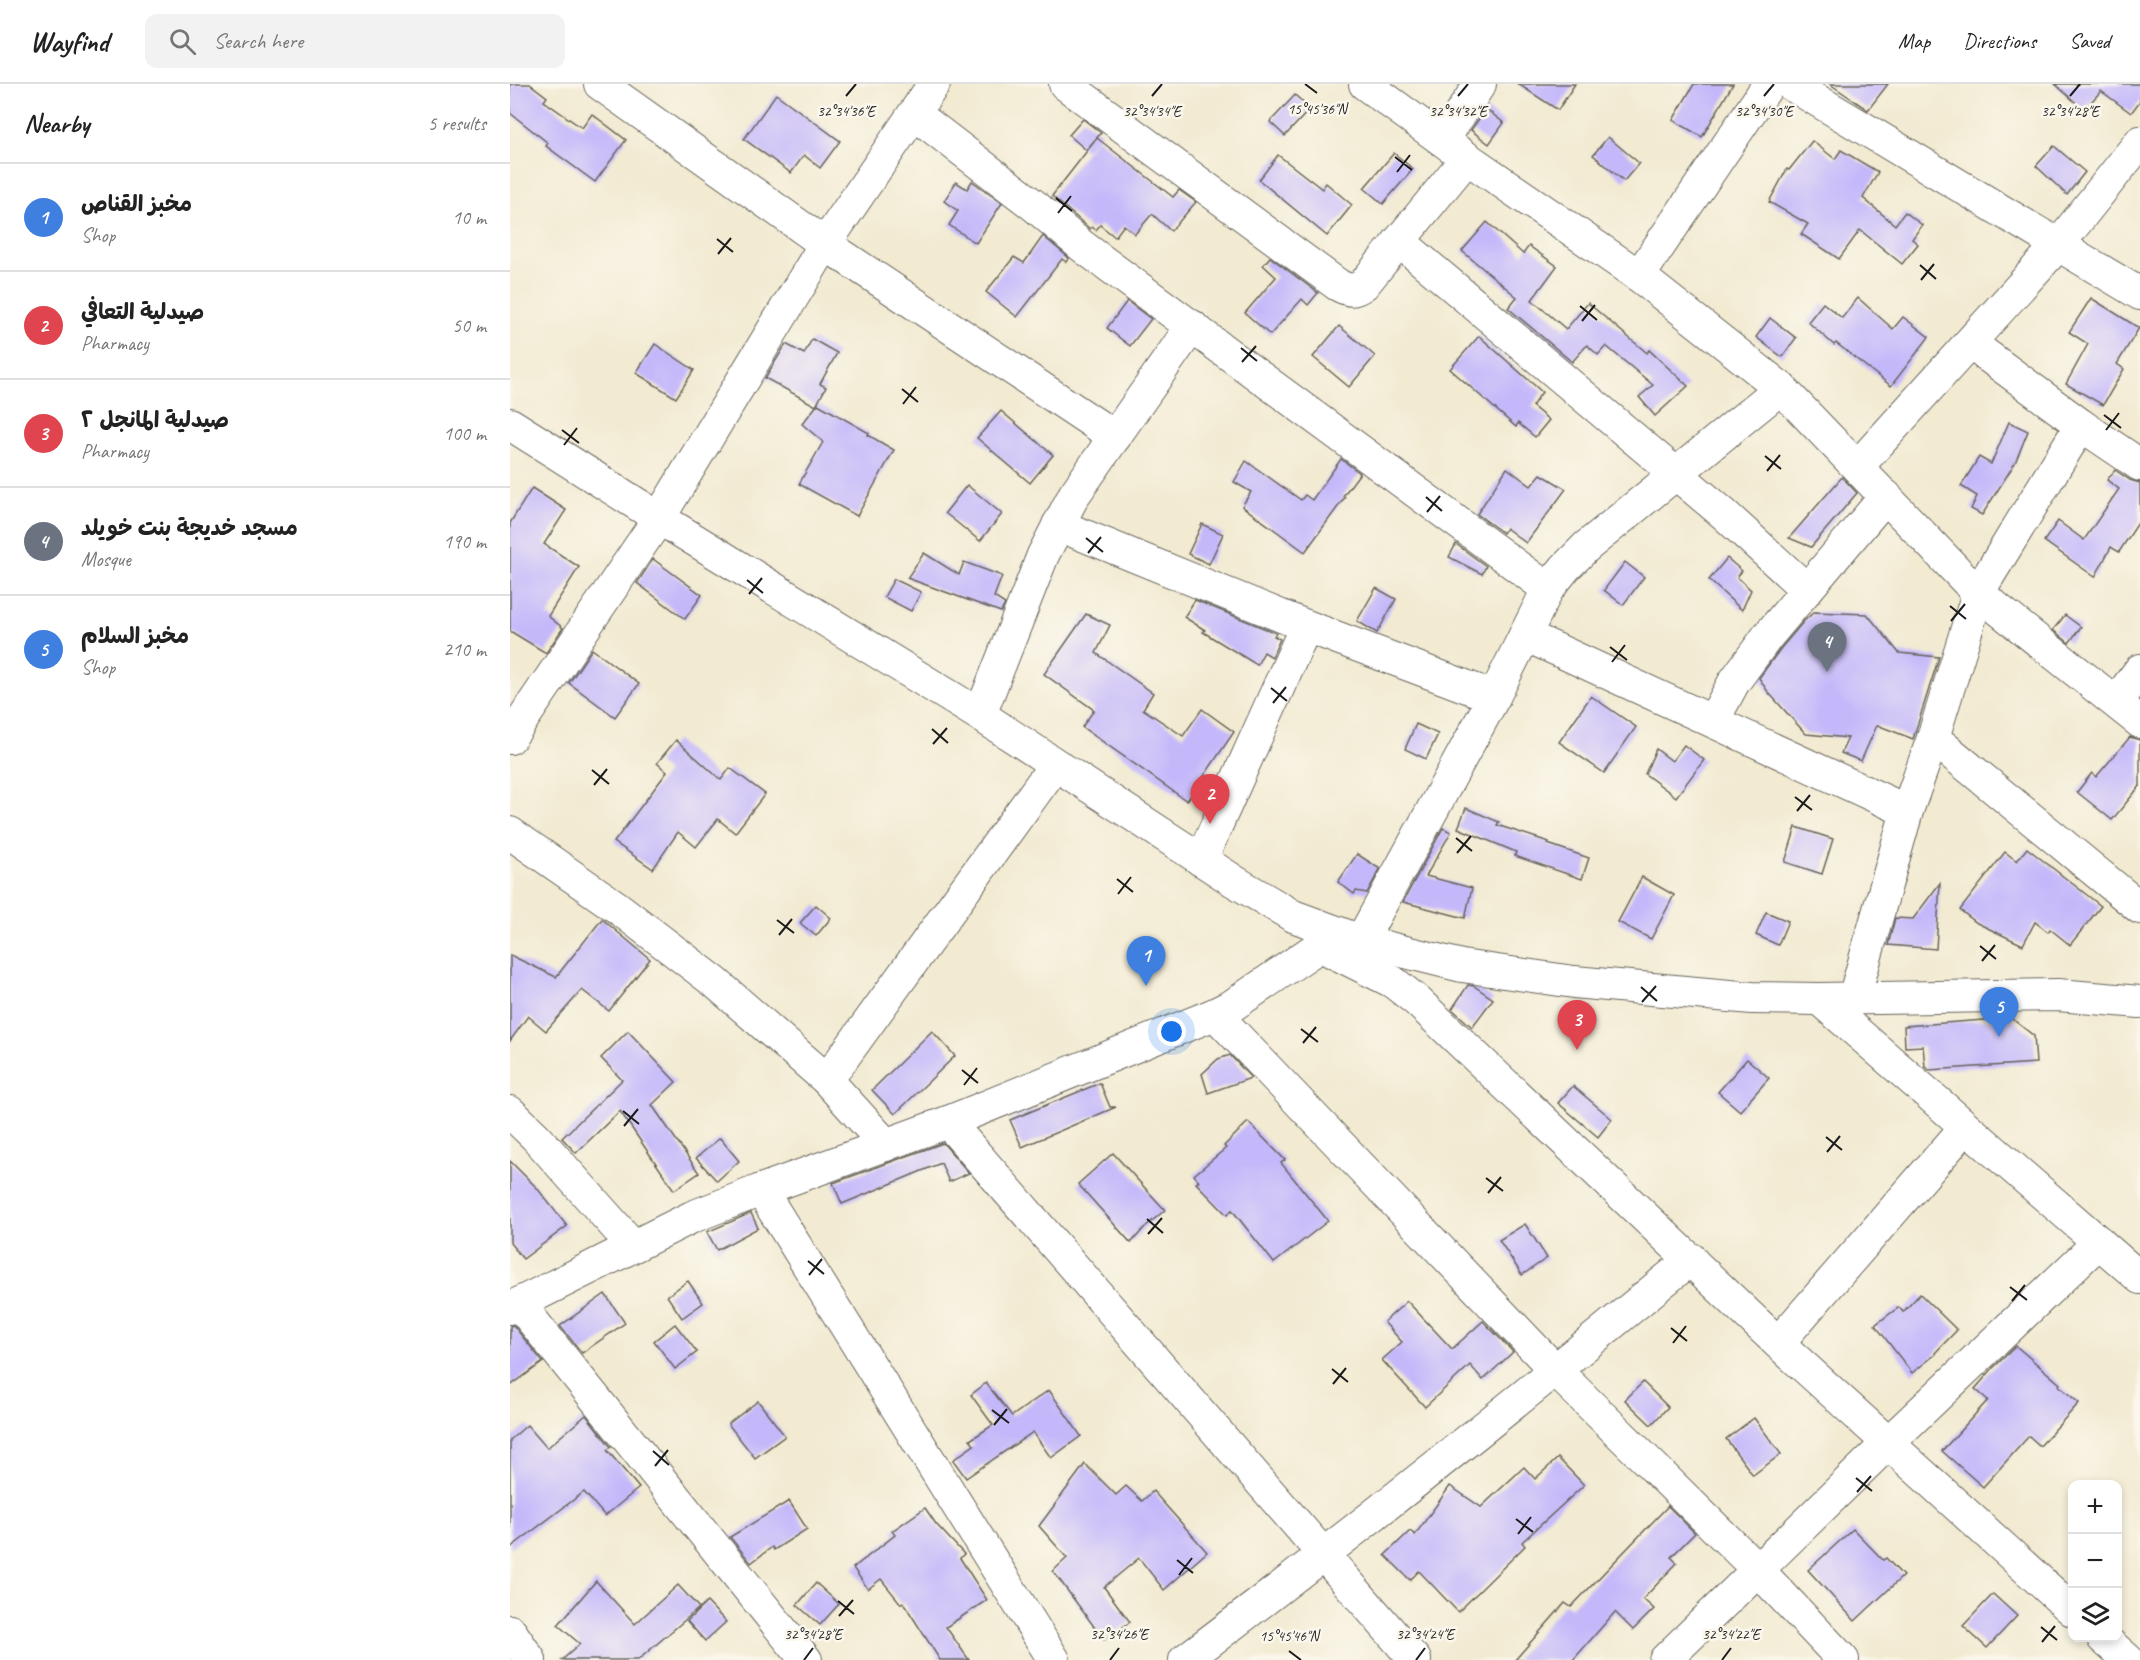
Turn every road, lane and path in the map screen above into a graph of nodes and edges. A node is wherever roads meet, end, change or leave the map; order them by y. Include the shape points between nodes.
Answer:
1 (600, 84) edge
2 (934, 84) edge
3 (1065, 84) edge
4 (1365, 84) edge
5 (1480, 84) edge
6 (1768, 84) edge
7 (1790, 84) edge
8 (915, 114) junction
9 (2140, 142) edge
10 (1455, 149) junction
11 (1399, 241) junction
12 (825, 244) junction
13 (2058, 245) junction
14 (1639, 276) junction
15 (2140, 294) edge
16 (1192, 326) junction
17 (1970, 343) junction
18 (1781, 388) junction
19 (510, 424) edge
20 (2081, 425) junction
21 (1115, 436) junction
22 (2140, 465) edge
23 (1858, 466) junction
24 (1675, 473) junction
25 (1886, 496) junction
26 (659, 518) junction
27 (1058, 525) junction
28 (1548, 589) junction
29 (1806, 589) junction
30 (1978, 592) junction
31 (1306, 626) junction
32 (1525, 634) junction
33 (2140, 670) edge
34 (1494, 697) junction
35 (2116, 702) junction
36 (980, 715) junction
37 (1713, 721) junction
38 (2140, 722) edge
39 (510, 738) edge
40 (1933, 738) junction
41 (1055, 765) junction
42 (1907, 811) junction
43 (510, 832) edge
44 (1201, 860) junction
45 (2140, 908) edge
46 (1340, 940) junction
47 (1854, 998) junction
48 (1820, 999) junction
49 (2140, 1002) edge
50 (1215, 1014) junction
51 (827, 1080) junction
52 (510, 1112) edge
53 (948, 1122) junction
54 (1965, 1128) junction
55 (886, 1145) junction
56 (761, 1190) junction
57 (2099, 1242) junction
58 (633, 1246) junction
59 (1691, 1259) junction
60 (2140, 1278) edge
61 (514, 1306) edge
62 (1778, 1343) junction
63 (1556, 1371) junction
64 (1889, 1442) junction
65 (1324, 1555) junction
66 (1758, 1570) junction
67 (2068, 1605) edge
68 (510, 1631) edge
69 (2108, 1642) edge
70 (531, 1660) edge
71 (806, 1660) edge
72 (1054, 1660) edge
73 (1185, 1660) edge
74 (1415, 1660) edge
75 (1665, 1660) edge
76 (1843, 1660) edge
77 (2128, 1660) edge

1 - 12 street
2 - 8 street
3 - 11 street via 1348,291 1356,291 1364,284
4 - 10 street
5 - 10 street
6 - 14 street
7 - 13 street
8 - 12 street
8 - 16 street via 1082,246
9 - 13 street
10 - 11 street
10 - 14 street
11 - 24 street
12 - 21 street
12 - 26 street
13 - 15 street
13 - 17 street
14 - 18 street
16 - 21 street
16 - 28 street
17 - 20 street
17 - 23 street
18 - 23 street
18 - 24 street
19 - 26 street
20 - 22 street
20 - 30 street
21 - 27 street
23 - 25 street
24 - 28 street via 1586,547
24 - 29 street
25 - 29 street
25 - 30 street
26 - 36 street
26 - 39 street
27 - 31 street
27 - 36 street
28 - 32 street
29 - 37 street via 1734,682
30 - 35 street
30 - 40 street
31 - 34 street
31 - 44 street
32 - 34 street
32 - 37 street
33 - 35 street
34 - 46 street
35 - 38 street
36 - 41 street
37 - 42 street
40 - 42 street
40 - 45 street
41 - 44 street
41 - 51 street
42 - 47 street
43 - 51 street via 716,983
44 - 46 street
46 - 48 street via 1462,966 1574,982 1752,998
46 - 50 street
46 - 59 street via 1417,1001
47 - 48 street
47 - 49 street via 2058,994
48 - 54 street
50 - 53 street
50 - 63 street
51 - 55 street
52 - 58 street
53 - 55 street
53 - 65 street
54 - 57 street
54 - 62 street
55 - 56 street
56 - 58 street
56 - 72 street
57 - 60 street
57 - 64 street
58 - 61 street
59 - 62 street
59 - 63 street
61 - 71 street
62 - 64 street
63 - 65 street
63 - 66 street
64 - 66 street
64 - 67 street
65 - 73 street
65 - 74 street
66 - 75 street
66 - 76 street
68 - 70 street
69 - 77 street

